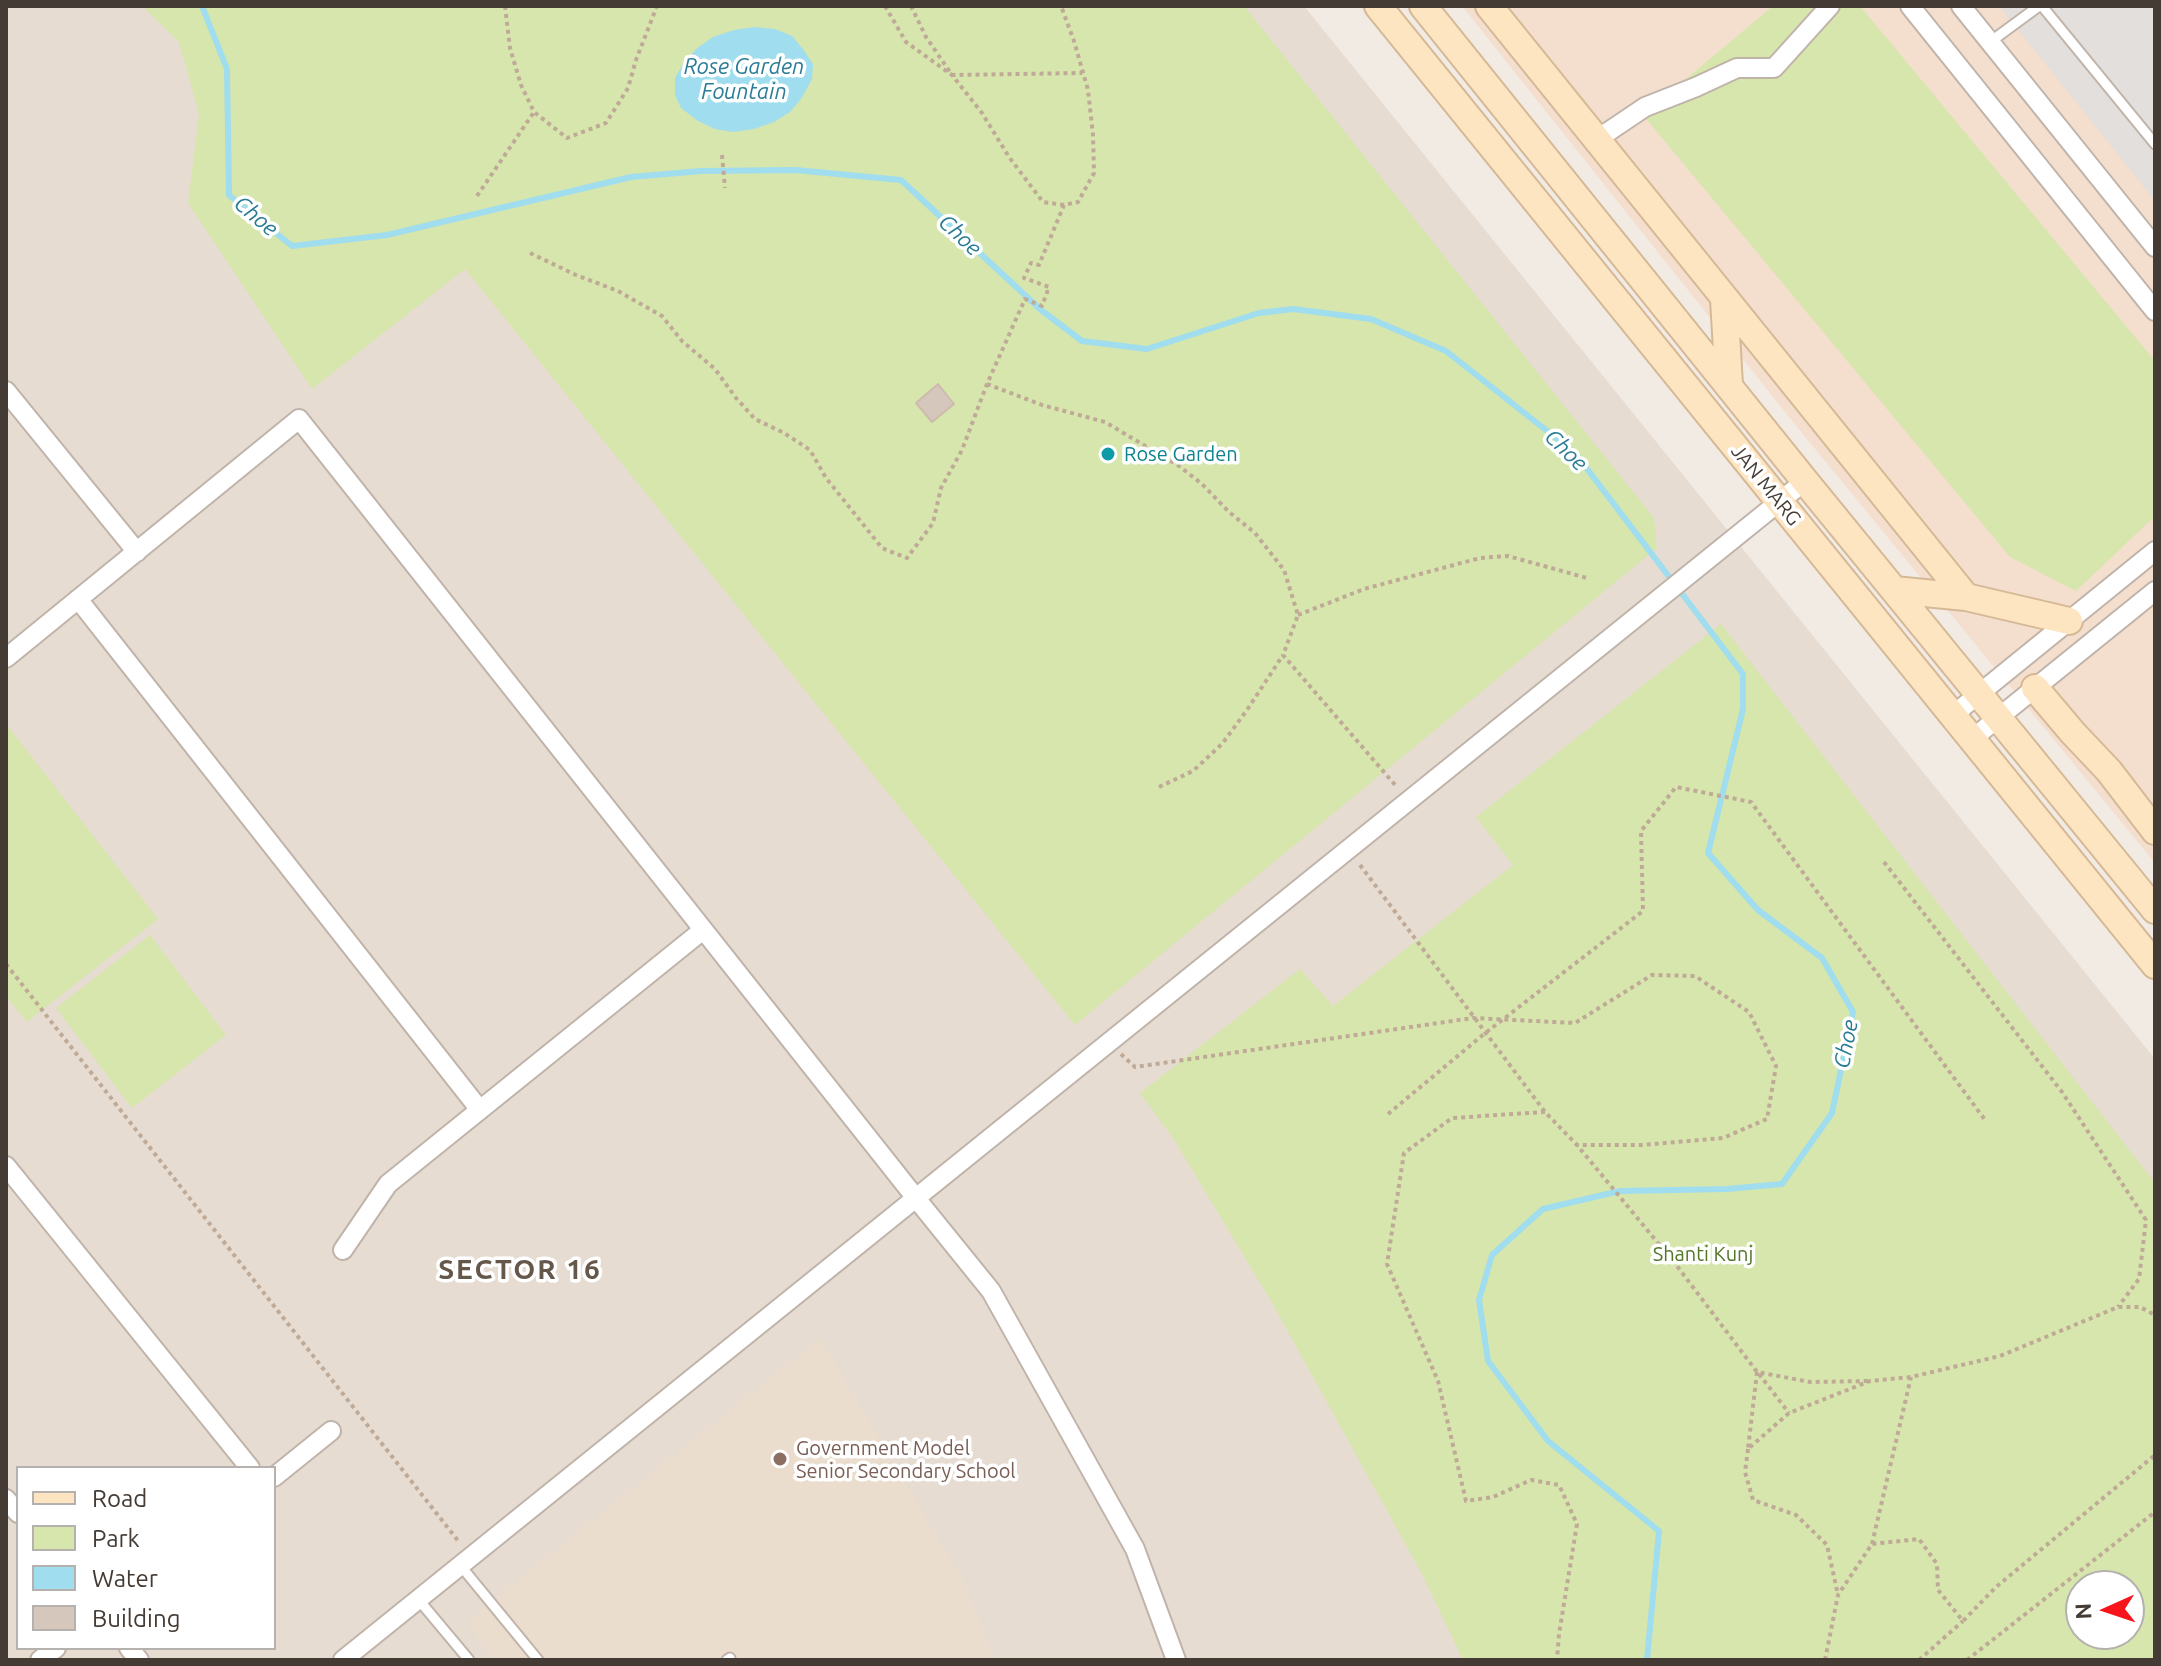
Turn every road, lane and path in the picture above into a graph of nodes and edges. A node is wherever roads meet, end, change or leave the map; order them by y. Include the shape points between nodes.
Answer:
1 (505, 6) edge
2 (657, 6) edge
3 (885, 6) edge
4 (911, 6) edge
5 (1061, 6) edge
6 (1378, 6) edge
7 (1423, 6) edge
8 (1489, 6) edge
9 (1830, 6) edge
10 (1910, 6) edge
11 (1961, 6) edge
12 (2041, 6) edge
13 (1990, 42) junction
14 (1082, 73) junction
15 (952, 75) junction
16 (534, 112) junction
17 (1596, 140) junction
18 (2155, 144) edge
19 (722, 155) dead end
20 (725, 188) dead end
21 (477, 196) dead end
22 (1064, 205) junction
23 (2155, 247) edge
24 (530, 253) dead end
25 (1724, 299) junction
26 (2155, 311) edge
27 (987, 384) junction
28 (1729, 385) junction
29 (6, 391) edge
30 (1805, 481) junction
31 (1780, 502) junction
32 (2155, 551) edge
33 (137, 552) junction
34 (1587, 578) dead end
35 (1894, 590) junction
36 (2155, 591) edge
37 (1966, 597) junction
38 (78, 599) junction
39 (1298, 615) junction
40 (2069, 621) junction
41 (1283, 655) junction
42 (6, 658) edge
43 (2035, 688) junction
44 (1979, 694) junction
45 (1953, 715) junction
46 (1998, 718) junction
47 (1972, 739) junction
48 (1159, 787) dead end
49 (1408, 800) junction
50 (2155, 831) edge
51 (1348, 849) junction
52 (1884, 862) dead end
53 (2155, 910) edge
54 (703, 930) junction
55 (6, 964) edge
56 (2155, 965) edge
57 (1473, 1018) junction
58 (1505, 1020) junction
59 (1484, 1034) junction
60 (1108, 1042) junction
61 (480, 1110) junction
62 (1545, 1112) junction
63 (1388, 1114) dead end
64 (1985, 1120) dead end
65 (1577, 1145) junction
66 (6, 1166) edge
67 (915, 1197) junction
68 (343, 1250) dead end
69 (2118, 1307) junction
70 (2155, 1315) edge
71 (1757, 1372) junction
72 (1911, 1377) junction
73 (1870, 1381) junction
74 (1789, 1413) junction
75 (331, 1431) dead end
76 (1748, 1449) junction
77 (2155, 1455) edge
78 (248, 1466) edge
79 (276, 1475) edge
80 (2155, 1512) edge
81 (1872, 1544) junction
82 (465, 1561) junction
83 (1838, 1595) junction
84 (418, 1599) junction
85 (1963, 1621) junction
86 (343, 1660) edge
87 (469, 1660) edge
88 (538, 1660) edge
89 (1176, 1660) edge
90 (1557, 1660) edge
91 (1825, 1660) edge
92 (1919, 1660) edge
93 (1967, 1660) edge

1 - 16 path via 510,48
2 - 16 path via 628,88 606,123 567,138
3 - 15 path via 906,42
4 - 15 path
5 - 14 path
6 - 31 main road, JAN MARG
7 - 28 main road, JAN MARG
8 - 17 main road
9 - 17 street via 1774,68 1737,68 1645,107
10 - 26 street
11 - 13 street
12 - 13 lane
12 - 18 lane
13 - 23 street
14 - 15 path
14 - 22 path via 1094,173 1078,202
15 - 22 path via 1043,202
16 - 21 path
17 - 25 main road
19 - 20 path
22 - 27 path via 1039,265 1031,263 1024,278 1049,287 1042,306 1025,299
24 - 27 path via 662,316 755,419 810,450 882,548 907,558 933,523 941,488
25 - 28 main road
25 - 37 main road
27 - 39 path via 1105,422 1179,466 1255,533 1284,570
28 - 30 main road, JAN MARG
29 - 33 street
30 - 31 street
30 - 35 main road, JAN MARG
31 - 45 main road, JAN MARG
31 - 49 street
32 - 40 street
33 - 38 street
33 - 54 street via 299,419
34 - 39 path via 1508,556 1480,558 1364,589
35 - 37 main road
35 - 44 main road, JAN MARG
36 - 43 street
37 - 40 main road
38 - 42 street
38 - 61 street
39 - 41 path
40 - 44 street
41 - 48 path via 1222,744 1193,771
41 - 49 path
43 - 46 street
43 - 50 main road
44 - 45 street
44 - 46 main road, JAN MARG
45 - 47 main road, JAN MARG
46 - 47 street
46 - 53 main road, JAN MARG
47 - 56 main road, JAN MARG
49 - 51 street
51 - 57 path
51 - 60 street
52 - 69 path via 2062,1092 2146,1220 2139,1279
54 - 61 street
54 - 67 street
55 - 82 path
57 - 58 path
57 - 59 path
57 - 60 path via 1135,1067
58 - 59 path
58 - 64 path via 1643,911 1641,831 1676,787 1751,802
58 - 65 path via 1575,1023 1652,975 1695,976 1749,1012 1776,1066 1767,1119 1723,1138
59 - 62 path
59 - 63 path
60 - 67 street
61 - 68 street via 388,1184
62 - 65 path
62 - 90 path via 1452,1118 1404,1153 1387,1264 1438,1381 1466,1501 1493,1497 1531,1480 1559,1485 1577,1524
65 - 71 path
66 - 78 street
67 - 82 street
67 - 89 street via 991,1291 1135,1549
69 - 70 path via 2140,1307
69 - 72 path via 2000,1356
71 - 73 path via 1810,1382
71 - 74 path
71 - 76 path
72 - 73 path
72 - 81 path
73 - 74 path
74 - 76 path
75 - 79 street
76 - 83 path via 1745,1472 1753,1500 1796,1515 1827,1545
77 - 85 path via 1996,1587
80 - 93 path
81 - 83 path
81 - 85 path via 1919,1539 1937,1564 1938,1590
82 - 84 street
82 - 88 lane
83 - 91 path
84 - 86 street
84 - 87 lane
85 - 92 path

